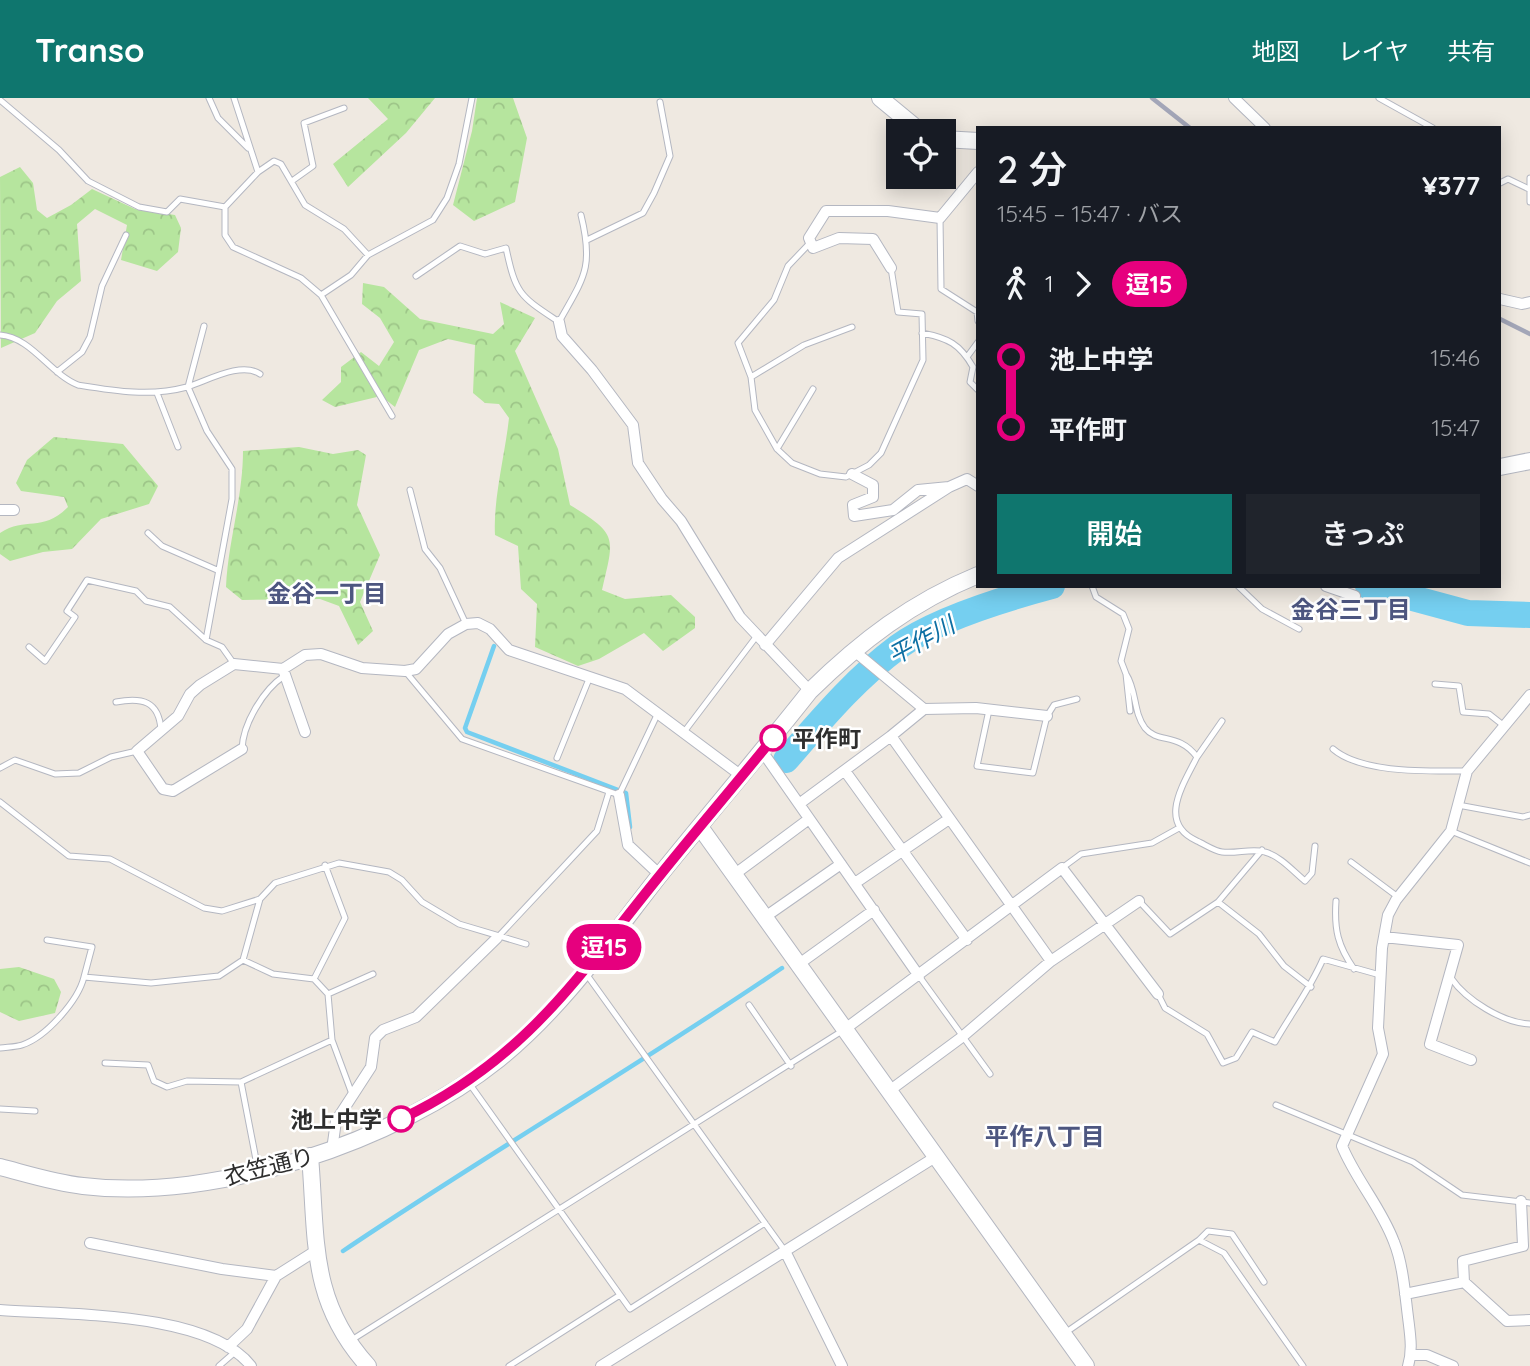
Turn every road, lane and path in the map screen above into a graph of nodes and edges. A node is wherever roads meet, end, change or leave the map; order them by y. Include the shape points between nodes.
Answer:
1 (209, 98) edge
2 (234, 98) edge
3 (472, 98) edge
4 (880, 98) edge
5 (1234, 98) edge
6 (1379, 98) edge
7 (0, 100) edge
8 (660, 102) dead end
9 (344, 108) dead end
10 (905, 119) edge
11 (1263, 126) edge
12 (1429, 126) edge
13 (956, 140) edge
14 (976, 141) edge
15 (250, 150) junction
16 (258, 172) junction
17 (976, 174) edge
18 (1530, 177) edge
19 (292, 181) junction
20 (1501, 182) edge
21 (1529, 189) edge
22 (1530, 202) edge
23 (225, 206) junction
24 (581, 215) dead end
25 (940, 218) junction
26 (126, 235) dead end
27 (587, 240) junction
28 (809, 244) junction
29 (368, 255) junction
30 (891, 268) joint
31 (416, 276) dead end
32 (321, 295) junction
33 (1530, 302) edge
34 (1502, 303) edge
35 (976, 311) edge
36 (559, 322) junction
37 (204, 326) dead end
38 (852, 327) dead end
39 (922, 333) junction
40 (0, 335) edge
41 (976, 345) edge
42 (967, 357) junction
43 (57, 372) junction
44 (260, 374) dead end
45 (751, 377) junction
46 (188, 387) junction
47 (976, 388) edge
48 (813, 389) dead end
49 (157, 393) junction
50 (392, 416) dead end
51 (178, 447) dead end
52 (777, 449) junction
53 (1530, 461) edge
54 (1501, 467) edge
55 (852, 474) junction
56 (976, 485) edge
57 (949, 487) junction
58 (410, 490) dead end
59 (0, 510) edge
60 (14, 510) dead end
61 (148, 533) dead end
62 (217, 570) junction
63 (976, 576) edge
64 (1093, 588) edge
65 (1240, 588) edge
66 (1332, 588) edge
67 (1355, 596) dead end
68 (466, 624) junction
69 (1299, 629) dead end
70 (206, 640) junction
71 (760, 641) junction
72 (29, 647) dead end
73 (853, 650) junction
74 (234, 664) junction
75 (405, 671) junction
76 (284, 673) junction
77 (1126, 674) junction
78 (589, 679) junction
79 (1435, 684) dead end
80 (810, 691) junction
81 (1530, 695) edge
82 (1077, 699) dead end
83 (116, 702) dead end
84 (925, 709) junction
85 (989, 709) junction
86 (1130, 711) dead end
87 (658, 713) junction
88 (1047, 716) junction
89 (1222, 721) dead end
90 (1503, 725) junction
91 (161, 732) junction
92 (305, 732) dead end
93 (684, 732) junction
94 (891, 736) junction
95 (242, 749) joint
96 (1333, 749) dead end
97 (137, 751) junction
98 (762, 751) junction
99 (1197, 757) junction
100 (557, 758) dead end
101 (0, 768) edge
102 (845, 771) junction
103 (1467, 771) junction
104 (743, 777) junction
105 (614, 793) junction
106 (0, 802) edge
107 (799, 804) junction
108 (1458, 805) junction
109 (1530, 815) edge
110 (809, 819) junction
111 (949, 819) junction
112 (700, 827) junction
113 (1179, 828) junction
114 (1451, 831) junction
115 (1315, 846) dead end
116 (1262, 850) junction
117 (902, 852) junction
118 (1351, 862) dead end
119 (1530, 863) edge
120 (841, 864) junction
121 (326, 865) junction
122 (1062, 868) junction
123 (735, 874) junction
124 (660, 875) junction
125 (855, 883) junction
126 (1398, 897) junction
127 (260, 899) junction
128 (1139, 901) joint
129 (1336, 901) dead end
130 (1218, 902) junction
131 (1011, 906) junction
132 (874, 910) junction
133 (765, 917) junction
134 (1105, 925) junction
135 (1384, 937) junction
136 (497, 938) junction
137 (47, 940) dead end
138 (967, 940) junction
139 (526, 944) dead end
140 (243, 960) junction
141 (1051, 961) junction
142 (799, 964) junction
143 (1354, 969) junction
144 (585, 972) junction
145 (373, 974) dead end
146 (1381, 975) junction
147 (1449, 975) junction
148 (919, 976) junction
149 (84, 978) junction
150 (314, 979) junction
151 (1311, 987) junction
152 (328, 994) junction
153 (1158, 994) joint
154 (749, 1005) dead end
155 (1530, 1024) edge
156 (845, 1029) junction
157 (962, 1037) junction
158 (332, 1040) junction
159 (0, 1048) edge
160 (1471, 1060) dead end
161 (105, 1062) dead end
162 (791, 1066) junction
163 (990, 1074) dead end
164 (468, 1081) junction
165 (241, 1083) junction
166 (889, 1091) junction
167 (352, 1094) junction
168 (1276, 1105) dead end
169 (0, 1109) edge
170 (35, 1111) dead end
171 (695, 1125) junction
172 (1344, 1136) junction
173 (332, 1150) junction
174 (310, 1156) junction
175 (937, 1156) junction
176 (0, 1167) edge
177 (258, 1170) junction
178 (1525, 1202) edge
179 (560, 1210) junction
180 (765, 1223) junction
181 (1199, 1240) junction
182 (90, 1243) dead end
183 (317, 1250) junction
184 (785, 1251) junction
185 (276, 1276) junction
186 (1264, 1282) dead end
187 (1464, 1282) junction
188 (1405, 1294) junction
189 (620, 1295) junction
190 (0, 1310) edge
191 (1530, 1320) edge
192 (1063, 1335) junction
193 (347, 1343) junction
194 (232, 1350) junction
195 (1410, 1360) edge
196 (219, 1366) edge
197 (251, 1366) edge
198 (369, 1366) edge
199 (509, 1366) edge
200 (601, 1366) edge
201 (842, 1366) edge
202 (1086, 1366) edge
203 (1303, 1366) edge
204 (1453, 1366) edge

1 - 15 lane via 218,118
2 - 15 lane
3 - 29 lane via 447,198 433,219
4 - 10 street
5 - 11 street
6 - 12 lane
7 - 23 lane via 60,150 88,181 139,207 167,212 180,199 189,198
8 - 27 lane via 670,156 654,193 643,213
9 - 19 lane via 304,123 313,166
13 - 14 street
15 - 16 lane
16 - 19 lane via 274,161
16 - 23 lane
17 - 25 street
18 - 21 lane
19 - 29 lane via 304,205 344,229
20 - 21 lane via 1508,179
21 - 22 lane
23 - 32 lane via 225,235 233,247 301,278
24 - 27 lane
25 - 28 street via 888,211 826,211
25 - 35 lane via 941,289
26 - 43 lane via 103,286 90,337 82,352
27 - 36 lane via 587,271
28 - 30 street via 813,248 839,238 873,239
28 - 45 lane via 788,266 774,300 738,343
29 - 32 lane via 351,275
30 - 39 lane via 898,312 922,314
31 - 36 lane via 460,246 485,254 506,248 516,288 525,300
32 - 50 lane
33 - 34 street
36 - 71 street via 562,336 633,425 638,463
37 - 46 lane
38 - 45 lane via 804,345
39 - 42 lane via 949,338
39 - 55 lane via 923,360 881,453
40 - 43 lane via 15,337
41 - 42 lane
42 - 47 lane
43 - 49 lane via 78,385
44 - 46 lane via 253,369 238,371
45 - 52 lane via 755,410
46 - 49 lane
46 - 62 lane via 207,431 232,469 232,499
48 - 52 lane
49 - 51 lane
52 - 55 lane via 793,463 820,474
53 - 54 street
55 - 57 street via 873,485 873,497 853,505 854,516 893,510 918,490
56 - 57 street via 967,479
57 - 71 street via 838,558
58 - 68 lane via 425,549 440,568
59 - 60 street
61 - 62 lane via 162,546
62 - 70 lane
63 - 73 street, 衣笠通り via 917,604
64 - 77 lane via 1096,597 1123,614 1129,628 1121,661
65 - 69 lane via 1262,608
66 - 67 street
68 - 75 street via 448,634 416,669
68 - 78 street via 490,629 509,650
70 - 72 lane via 170,607 146,601 136,591 87,580 67,611 75,617 45,661
70 - 74 lane via 222,647
71 - 80 street
71 - 93 lane
73 - 80 street, 衣笠通り
73 - 84 street
74 - 76 street
74 - 91 street via 190,694 178,716
75 - 76 street via 362,668 321,654 305,655
75 - 105 lane via 462,739
76 - 92 street
76 - 95 lane via 243,733
77 - 86 lane
77 - 99 lane via 1144,727 1153,736 1188,745
78 - 87 street via 625,689
78 - 100 lane
79 - 90 lane via 1459,686 1463,712 1489,714
80 - 98 street, 衣笠通り
81 - 90 street
82 - 88 lane via 1054,705
83 - 91 lane via 147,701 157,710
84 - 85 street
84 - 94 street
85 - 88 street
85 - 88 lane via 977,766 1034,773
87 - 93 street
87 - 105 lane
89 - 99 lane
90 - 103 street
91 - 97 street
93 - 104 street
94 - 102 street
94 - 111 street
95 - 97 street via 173,791 163,789
96 - 103 lane via 1388,770
97 - 101 lane via 111,757 79,773 55,774 15,760
98 - 104 street, 衣笠通り
98 - 107 street
99 - 113 lane via 1176,800
102 - 107 street
102 - 117 street
103 - 108 street
104 - 112 street, 衣笠通り
105 - 124 street via 628,845
105 - 136 lane via 597,831
106 - 127 lane via 69,856 110,859 204,908 222,911
107 - 110 street
108 - 109 lane
108 - 114 street
110 - 120 street
110 - 123 street
111 - 117 street
111 - 131 street
112 - 123 street
112 - 124 street, 衣笠通り
113 - 116 lane via 1221,852
113 - 122 lane via 1152,844 1081,854
114 - 119 lane
114 - 126 street
115 - 116 lane via 1312,873 1305,881
116 - 130 lane
117 - 125 street
117 - 138 street
118 - 126 lane
120 - 125 street
120 - 133 street
121 - 127 lane via 275,883
121 - 136 lane via 389,872 422,901 459,924
121 - 150 lane via 345,918
122 - 131 street
122 - 134 street
123 - 133 street
124 - 144 street, 衣笠通り
125 - 132 street
126 - 135 street
127 - 140 lane
128 - 130 lane via 1170,934
128 - 134 street
129 - 143 lane via 1334,928
130 - 151 lane via 1259,934 1284,966
131 - 138 street
131 - 141 street
132 - 142 street
132 - 148 street
133 - 142 street
134 - 141 street
134 - 153 street
135 - 146 street
135 - 147 street via 1458,945
136 - 139 lane
136 - 167 street via 416,1017 375,1038 371,1067
137 - 149 lane via 92,947
138 - 148 street
140 - 149 lane via 219,976 151,983
140 - 150 lane via 272,974
141 - 157 street
142 - 156 street
143 - 146 lane
143 - 151 lane via 1323,959
144 - 164 street, 衣笠通り via 527,1033
144 - 171 lane
145 - 152 lane
146 - 172 street via 1378,1028 1382,1054
147 - 155 lane via 1460,991 1515,1023
147 - 160 street via 1430,1044
148 - 156 street
148 - 157 lane
149 - 159 lane via 81,989 53,1023 22,1045
150 - 152 lane
151 - 153 lane via 1275,1042 1252,1032 1236,1058 1223,1063 1207,1034 1166,1008
152 - 158 lane
154 - 162 lane
156 - 162 lane
156 - 166 street
157 - 163 lane
157 - 166 street
158 - 165 lane
158 - 167 lane
161 - 165 lane via 148,1065 154,1080 167,1087 187,1081
162 - 171 lane
164 - 173 street, 衣笠通り via 418,1111
164 - 179 lane
165 - 177 lane
166 - 175 street
167 - 173 street via 336,1121
168 - 172 lane
169 - 170 lane
171 - 179 lane
171 - 180 lane
172 - 178 lane via 1413,1162 1462,1195
172 - 188 street via 1342,1146 1352,1171 1395,1243
173 - 174 street, 衣笠通り
174 - 177 street, 衣笠通り
174 - 183 street
175 - 184 street
175 - 192 street
176 - 177 street, 衣笠通り via 82,1186 154,1189
178 - 187 street via 1523,1246 1463,1261
179 - 189 lane
179 - 193 lane
180 - 184 lane
180 - 189 lane via 630,1310
181 - 186 lane via 1208,1231 1232,1234
181 - 192 lane
181 - 203 lane via 1224,1253
182 - 185 street
183 - 185 street
183 - 193 street via 330,1312
184 - 200 street
184 - 201 street
185 - 194 street
187 - 188 street
187 - 191 street via 1507,1321
188 - 195 street
189 - 199 lane
190 - 194 street via 174,1324
192 - 202 street
193 - 198 street
194 - 196 lane
194 - 197 street
195 - 204 street via 1427,1355

